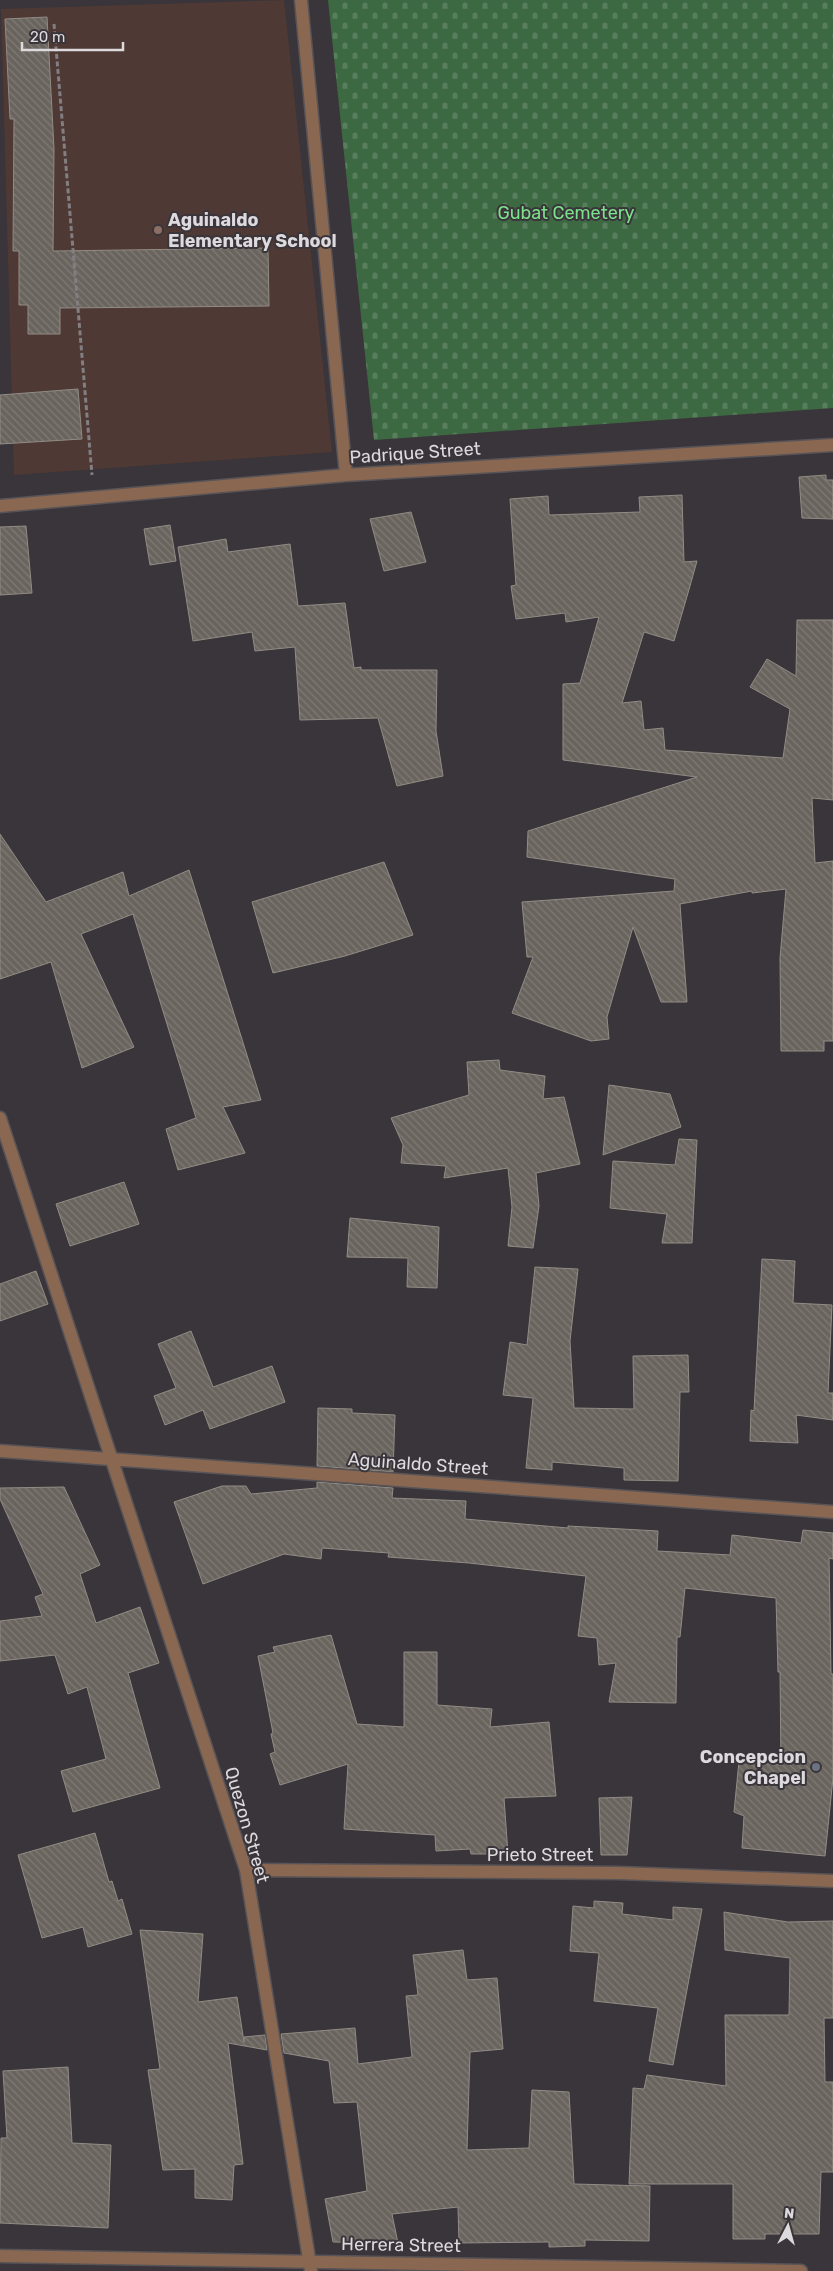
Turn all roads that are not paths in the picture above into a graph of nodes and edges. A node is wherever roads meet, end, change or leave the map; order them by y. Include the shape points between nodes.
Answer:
1 (301, 0) edge
2 (833, 445) edge
3 (346, 475) junction
4 (0, 506) edge
5 (0, 1118) edge
6 (0, 1450) edge
7 (112, 1460) junction
8 (833, 1512) edge
9 (246, 1870) junction
10 (833, 1881) edge
11 (0, 2256) edge
12 (311, 2266) edge
13 (800, 2271) edge

1 - 3 street
2 - 3 street, Padrique Street
3 - 4 street, Padrique Street
5 - 7 street, Quezon Street
6 - 7 street, Aguinaldo Street
7 - 8 street, Aguinaldo Street
7 - 9 street, Quezon Street
9 - 10 street, Prieto Street via 620,1873
9 - 12 street, Quezon Street
11 - 12 street, Herrera Street
12 - 13 street, Herrera Street

